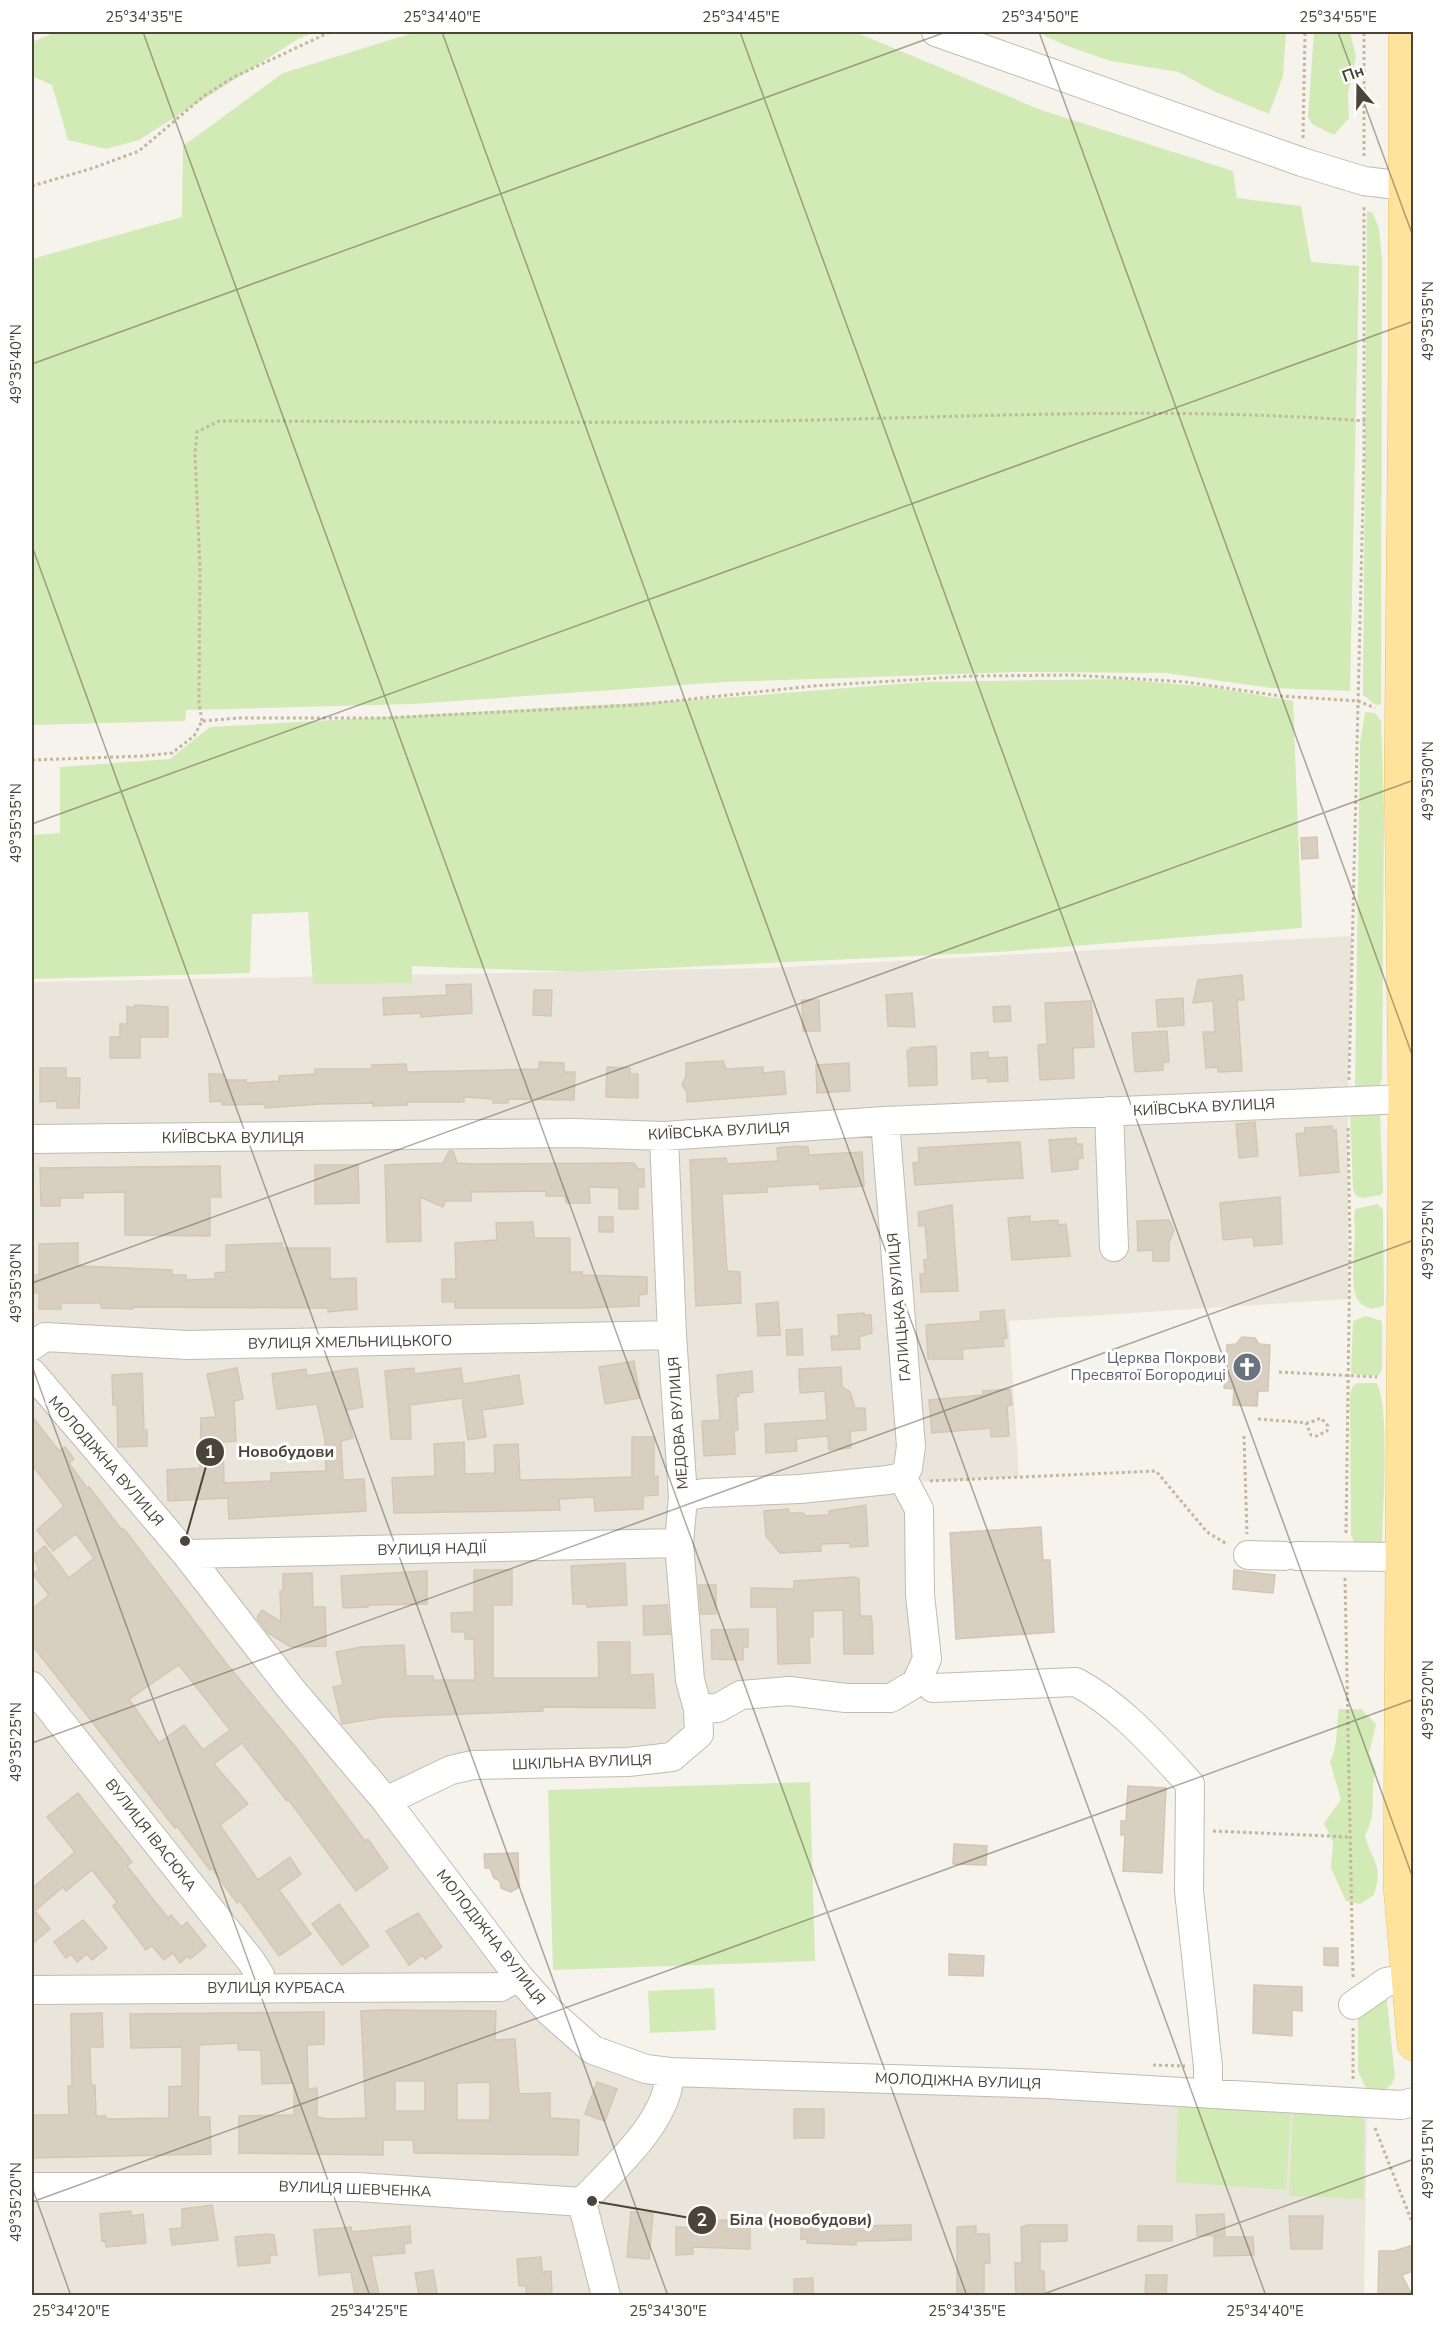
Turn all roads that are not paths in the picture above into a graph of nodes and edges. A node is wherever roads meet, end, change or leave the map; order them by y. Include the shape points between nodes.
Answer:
1 (936, 32) edge
2 (1408, 42) edge
3 (1405, 186) junction
4 (1409, 375) edge
5 (1407, 771) edge
6 (1407, 1073) edge
7 (1108, 1111) junction
8 (885, 1121) junction
9 (664, 1136) junction
10 (32, 1139) edge
11 (1114, 1247) dead end
12 (672, 1335) junction
13 (32, 1346) edge
14 (32, 1373) edge
15 (895, 1479) junction
16 (683, 1497) junction
17 (1406, 1542) edge
18 (679, 1544) junction
19 (186, 1554) junction
20 (1248, 1555) road end
21 (32, 1686) edge
22 (933, 1688) dead end
23 (698, 1709) junction
24 (386, 1801) junction
25 (519, 1977) junction
26 (1406, 1978) junction
27 (259, 1988) junction
28 (32, 1990) edge
29 (1353, 2005) road end
30 (1413, 2044) edge
31 (670, 2072) junction
32 (1208, 2080) junction
33 (1413, 2102) edge
34 (32, 2187) edge
35 (582, 2202) junction
36 (606, 2295) edge

1 - 3 street via 1302,162 1364,181
2 - 3 main road
3 - 4 main road
4 - 5 main road via 1401,711
5 - 6 main road
6 - 7 street, КИЇВСЬКА ВУЛИЦЯ via 1348,1100
6 - 17 main road via 1403,1377
7 - 8 street, КИЇВСЬКА ВУЛИЦЯ
7 - 11 street
8 - 9 street, КИЇВСЬКА ВУЛИЦЯ
8 - 15 street, ГАЛИЦЬКА ВУЛИЦЯ via 911,1446 908,1468
9 - 10 street, КИЇВСЬКА ВУЛИЦЯ via 575,1133
9 - 12 street, МЕДОВА ВУЛИЦЯ
12 - 13 street, ВУЛИЦЯ ХМЕЛЬНИЦЬКОГО via 188,1346 45,1337
12 - 16 street, МЕДОВА ВУЛИЦЯ
14 - 19 street, МОЛОДІЖНА ВУЛИЦЯ
15 - 16 street
15 - 23 street via 919,1509 927,1659 916,1683 891,1698 846,1698 789,1691 741,1695 718,1708
16 - 18 street, МЕДОВА ВУЛИЦЯ
17 - 20 street via 1346,1556
17 - 26 main road via 1400,1886
18 - 19 street, ВУЛИЦЯ НАДІЇ
18 - 23 street, МЕДОВА ВУЛИЦЯ via 690,1680
19 - 24 street, МОЛОДІЖНА ВУЛИЦЯ via 291,1689
21 - 27 street, ВУЛИЦЯ ІВАСЮКА via 251,1961 260,1975
22 - 32 street via 1076,1682 1146,1736 1190,1784 1189,1891
23 - 24 street, ШКІЛЬНА ВУЛИЦЯ via 699,1734 672,1757 628,1762 473,1765 451,1770
24 - 25 street, МОЛОДІЖНА ВУЛИЦЯ
25 - 27 street, ВУЛИЦЯ КУРБАСА via 500,1987
25 - 31 street, МОЛОДІЖНА ВУЛИЦЯ via 569,2031 593,2050 646,2069
26 - 29 street via 1386,1982
26 - 30 main road
27 - 28 street, ВУЛИЦЯ КУРБАСА
31 - 32 street, МОЛОДІЖНА ВУЛИЦЯ
31 - 35 street via 670,2089 640,2140
32 - 33 street, МОЛОДІЖНА ВУЛИЦЯ via 1357,2102
34 - 35 street, ВУЛИЦЯ ШЕВЧЕНКА via 357,2187
35 - 36 street

